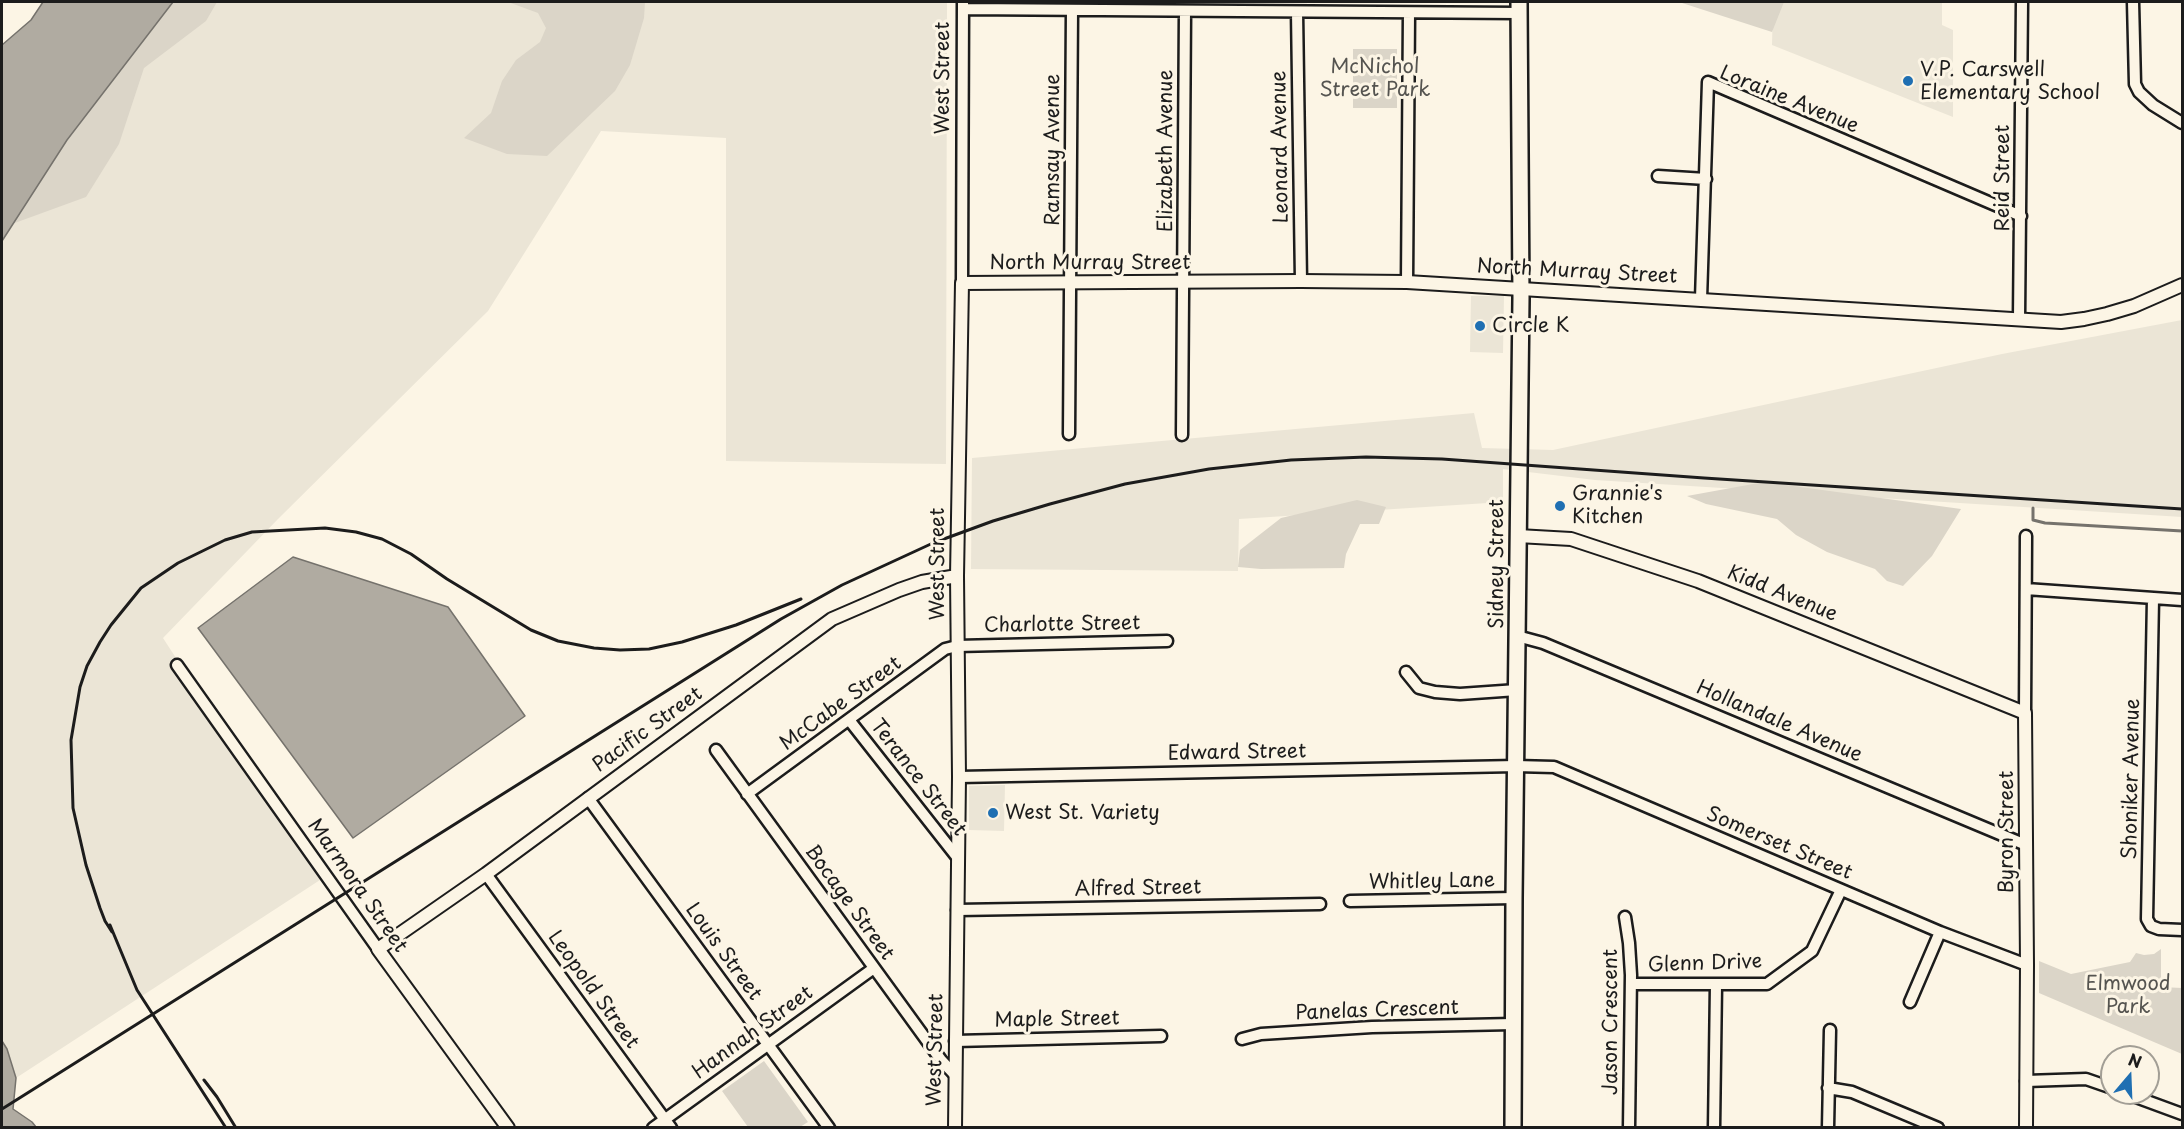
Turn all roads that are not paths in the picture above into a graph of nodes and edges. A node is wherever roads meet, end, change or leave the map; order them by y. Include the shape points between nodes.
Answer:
1 (2022, 2) edge
2 (2133, 2) edge
3 (963, 5) edge
4 (1519, 7) edge
5 (1072, 10) junction
6 (1185, 11) junction
7 (1297, 12) junction
8 (1409, 13) junction
9 (2182, 123) edge
10 (1658, 176) dead end
11 (1706, 179) junction
12 (2020, 216) junction
13 (1183, 281) junction
14 (1301, 281) junction
15 (1070, 282) junction
16 (1407, 282) junction
17 (962, 283) junction
18 (2182, 285) edge
19 (1521, 288) junction
20 (1701, 299) junction
21 (2019, 318) junction
22 (1069, 435) dead end
23 (1182, 435) dead end
24 (1518, 536) junction
25 (2026, 536) dead end
26 (957, 576) junction
27 (2026, 589) junction
28 (2153, 599) junction
29 (2182, 600) edge
30 (1517, 636) junction
31 (1167, 641) dead end
32 (957, 646) junction
33 (177, 665) dead end
34 (1406, 672) dead end
35 (1517, 690) junction
36 (2025, 713) junction
37 (850, 721) junction
38 (716, 750) dead end
39 (1516, 765) junction
40 (959, 777) junction
41 (747, 794) junction
42 (588, 798) junction
43 (2026, 845) junction
44 (957, 857) junction
45 (486, 874) junction
46 (1841, 890) junction
47 (1514, 898) junction
48 (1350, 901) dead end
49 (1320, 904) dead end
50 (957, 910) junction
51 (1625, 917) dead end
52 (2182, 930) edge
53 (1940, 932) junction
54 (378, 949) junction
55 (2027, 965) junction
56 (874, 968) junction
57 (1631, 984) junction
58 (1716, 985) junction
59 (1910, 1002) dead end
60 (1513, 1024) junction
61 (1830, 1030) dead end
62 (1161, 1036) dead end
63 (1242, 1039) dead end
64 (955, 1041) junction
65 (768, 1043) junction
66 (955, 1074) junction
67 (2026, 1081) junction
68 (2100, 1084) edge
69 (1828, 1088) junction
70 (2158, 1105) edge
71 (2182, 1114) edge
72 (668, 1123) edge
73 (1931, 1126) edge
74 (508, 1128) edge
75 (653, 1128) edge
76 (829, 1128) edge
77 (955, 1128) edge
78 (1513, 1128) edge
79 (1629, 1128) edge
80 (1714, 1128) edge
81 (1828, 1128) edge
82 (2026, 1128) edge

1 - 12 street, Reid Street
2 - 9 street via 2135,84 2145,98
3 - 5 street
3 - 17 street, West Street
4 - 8 street
4 - 19 main road, Sidney Street
5 - 6 street
5 - 15 street, Ramsay Avenue
6 - 7 street
6 - 13 street, Elizabeth Avenue
7 - 8 street
7 - 14 street, Leonard Avenue
8 - 16 street
10 - 11 street
11 - 12 street, Loraine Avenue via 1708,82
11 - 20 street, Loraine Avenue
12 - 21 street, Reid Street
13 - 14 street, North Murray Street
13 - 15 street, North Murray Street
13 - 23 street, Elizabeth Avenue
14 - 16 street, North Murray Street
15 - 17 street, North Murray Street
15 - 22 street, Ramsay Avenue
16 - 19 street, North Murray Street
17 - 26 street, West Street
18 - 21 street, North Murray Street via 2134,306 2084,319 2061,322
19 - 20 street, North Murray Street
19 - 24 main road, Sidney Street
20 - 21 street, North Murray Street
24 - 30 main road, Sidney Street
24 - 36 street, Kidd Avenue via 1571,538 1698,581
25 - 27 street, Byron Street
26 - 32 street, West Street
26 - 42 street, Pacific Street via 922,582 832,619
27 - 28 street
27 - 36 street, Byron Street
28 - 29 street
28 - 52 street, Shoniker Avenue via 2147,919 2159,930
30 - 35 main road, Sidney Street
30 - 43 street, Hollandale Avenue via 1543,643
31 - 32 street, Charlotte Street
32 - 37 street, McCabe Street via 945,649
32 - 40 street, West Street
33 - 54 street, Marmora Street
34 - 35 street via 1419,688 1435,692
35 - 39 main road, Sidney Street
36 - 43 street, Byron Street
37 - 41 street, McCabe Street
37 - 44 street, Terance Street
38 - 41 street, Bocage Street
39 - 40 street, Edward Street
39 - 46 street, Somerset Street via 1554,767
39 - 47 main road, Sidney Street
40 - 44 street, West Street
41 - 56 street, Bocage Street
42 - 45 street, Pacific Street
42 - 65 street, Louis Street
43 - 55 street, Byron Street
44 - 50 street, West Street
45 - 54 street, Pacific Street
45 - 72 street, Leopold Street
46 - 53 street, Somerset Street
46 - 58 street, Glenn Drive via 1812,951 1767,984
47 - 48 street, Whitley Lane
47 - 60 main road, Sidney Street
49 - 50 street, Alfred Street
50 - 64 street, West Street
51 - 57 street, Jason Crescent
53 - 55 street, Somerset Street
53 - 59 street
54 - 74 street, Marmora Street
55 - 67 street, Byron Street
56 - 65 street, Hannah Street
56 - 66 street, Bocage Street
57 - 58 street, Glenn Drive
57 - 79 street, Jason Crescent
58 - 80 street
60 - 63 street, Panelas Crescent via 1372,1027 1261,1034
60 - 78 main road, Sidney Street
61 - 69 street
62 - 64 street, Maple Street
64 - 66 street, West Street
65 - 72 street, Hannah Street
65 - 76 street, Louis Street
66 - 77 street, West Street
67 - 68 street via 2086,1079
67 - 82 street, Byron Street
69 - 73 street via 1852,1092
69 - 81 street
70 - 71 street
72 - 75 street, Hannah Street

